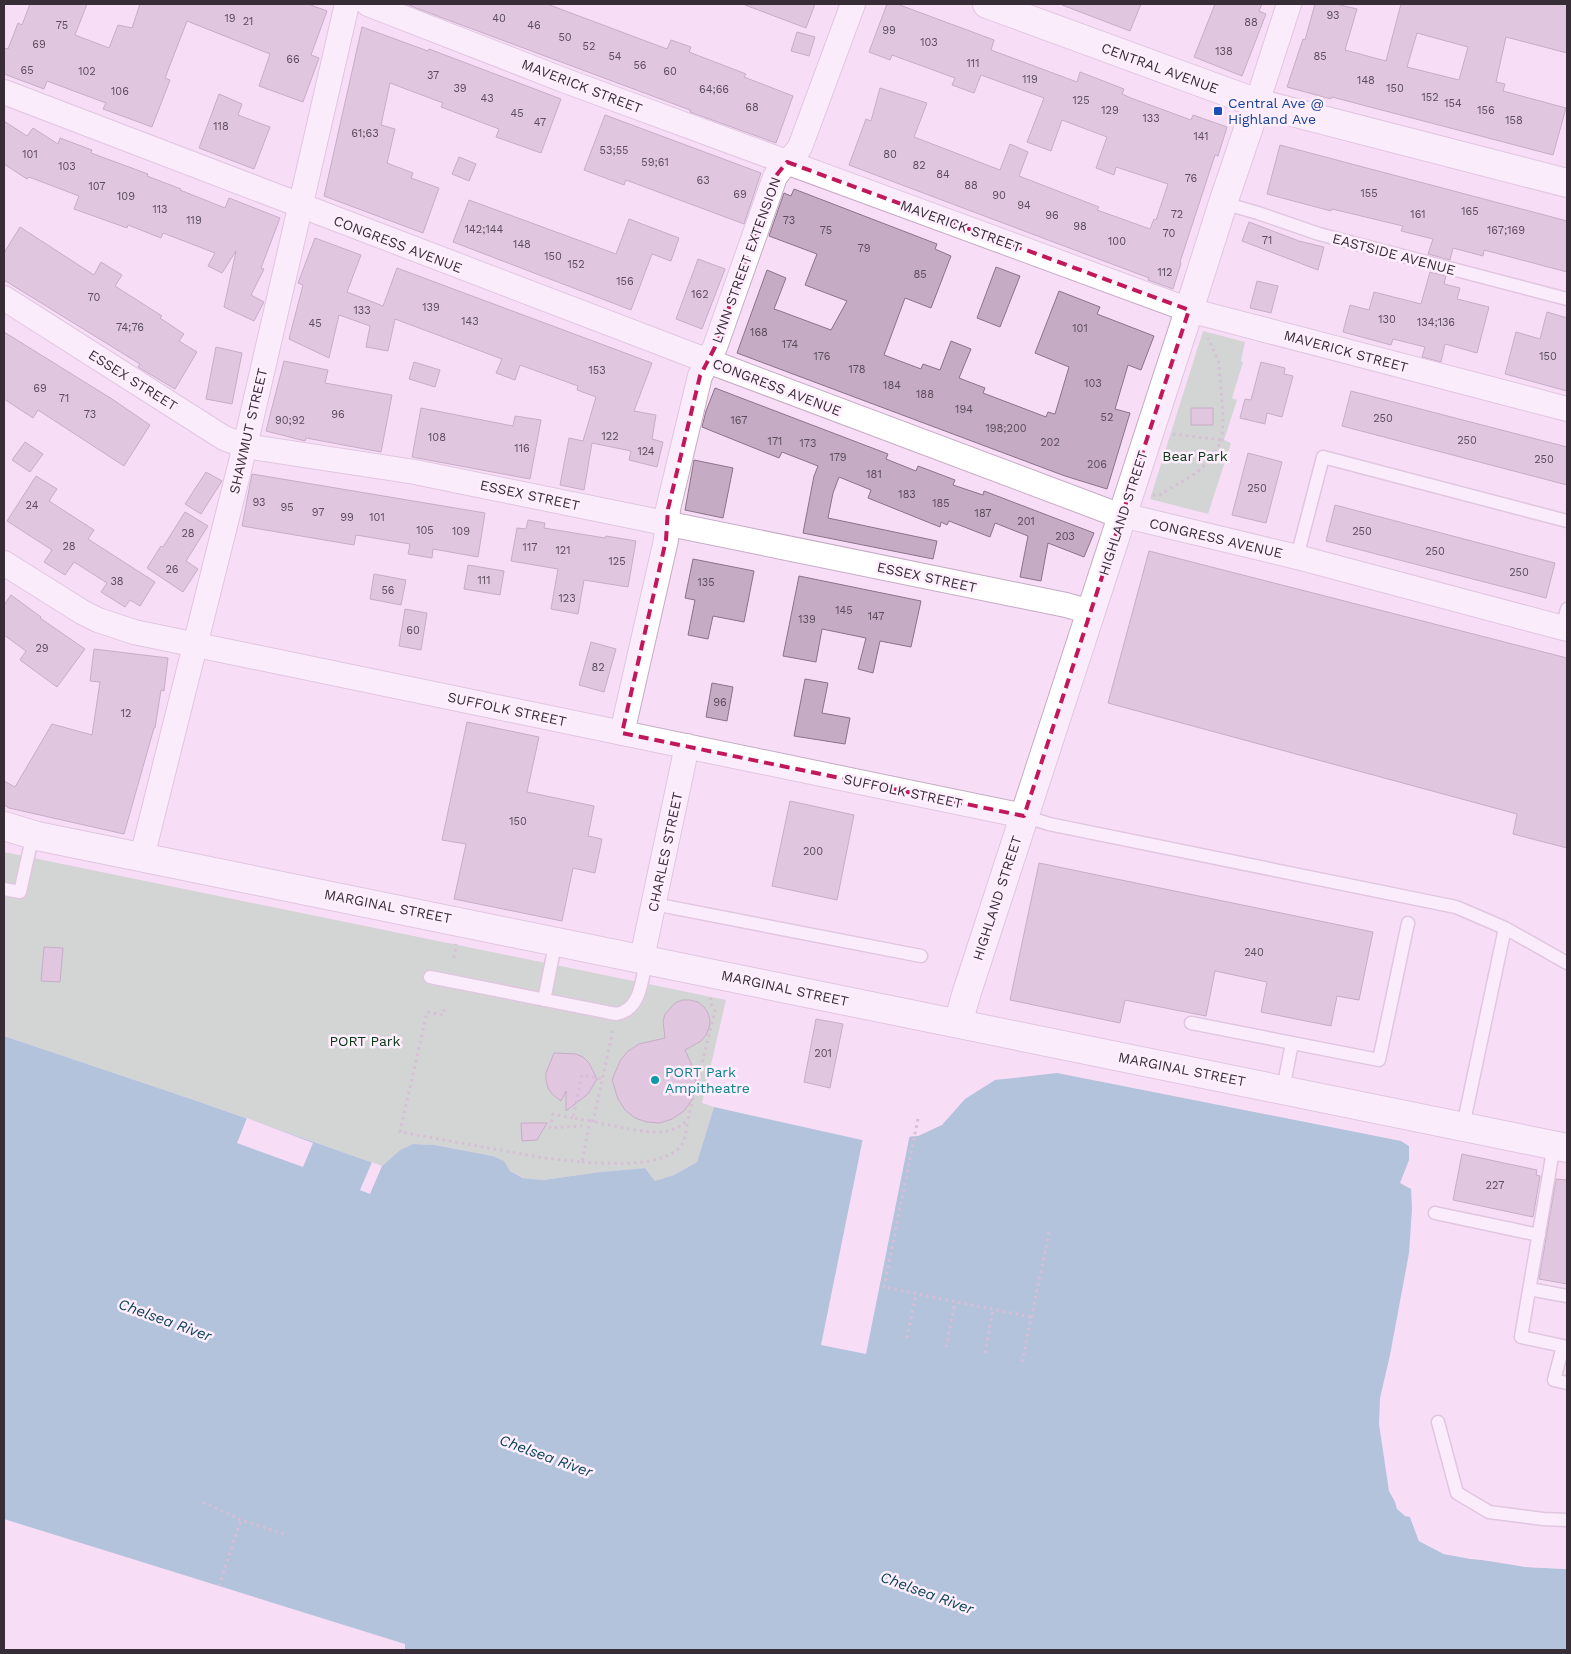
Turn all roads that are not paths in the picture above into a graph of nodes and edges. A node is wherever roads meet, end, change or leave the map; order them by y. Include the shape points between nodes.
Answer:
1 (347, 4) edge
2 (368, 4) edge
3 (853, 4) edge
4 (987, 4) edge
5 (1289, 4) edge
6 (4, 92) edge
7 (1257, 103) junction
8 (787, 162) junction
9 (1567, 183) edge
10 (1223, 203) junction
11 (300, 206) junction
12 (4, 298) edge
13 (1567, 299) edge
14 (1189, 310) junction
15 (708, 361) junction
16 (1567, 409) edge
17 (245, 446) junction
18 (1122, 516) junction
19 (1567, 521) edge
20 (667, 523) junction
21 (1297, 557) junction
22 (4, 563) edge
23 (1091, 612) junction
24 (1566, 622) edge
25 (196, 644) junction
26 (622, 733) junction
27 (687, 746) junction
28 (1024, 816) junction
29 (4, 826) edge
30 (33, 834) junction
31 (142, 857) junction
32 (4, 889) edge
33 (654, 904) junction
34 (1408, 924) dead end
35 (1504, 928) junction
36 (556, 940) junction
37 (921, 956) dead end
38 (644, 958) junction
39 (1567, 963) edge
40 (430, 977) dead end
41 (544, 1000) junction
42 (958, 1023) junction
43 (1191, 1023) dead end
44 (1292, 1043) junction
45 (1283, 1089) junction
46 (1463, 1126) junction
47 (1561, 1146) edge
48 (1435, 1213) dead end
49 (1539, 1235) junction
50 (1529, 1289) junction
51 (1567, 1296) edge
52 (1567, 1383) edge
53 (1438, 1422) dead end
54 (1567, 1520) edge

1 - 11 street, SHAWMUT STREET
2 - 8 street, MAVERICK STREET
3 - 8 street, LYNN STREET EXTENSION via 800,146
4 - 7 main road, CENTRAL AVENUE
5 - 7 street, HIGHLAND STREET
6 - 11 street, CONGRESS AVENUE
7 - 9 main road, CENTRAL AVENUE
7 - 10 main road, HIGHLAND STREET
8 - 14 street, MAVERICK STREET
8 - 15 street, LYNN STREET EXTENSION via 775,177
10 - 13 lane, EASTSIDE AVENUE via 1319,234
10 - 14 main road, HIGHLAND STREET
11 - 15 street, CONGRESS AVENUE
11 - 17 street, SHAWMUT STREET
12 - 17 street, ESSEX STREET via 224,438
14 - 16 street, MAVERICK STREET
14 - 18 main road, HIGHLAND STREET
15 - 18 street, CONGRESS AVENUE
15 - 20 street, LYNN STREET EXTENSION via 700,376
17 - 20 street, ESSEX STREET via 415,472
17 - 25 street, SHAWMUT STREET
18 - 21 street, CONGRESS AVENUE
18 - 23 main road, HIGHLAND STREET
19 - 21 lane via 1322,457
20 - 23 street, ESSEX STREET
20 - 26 street, LYNN STREET EXTENSION via 666,540
21 - 24 street, CONGRESS AVENUE
22 - 25 street, SUFFOLK STREET via 98,620 134,632
23 - 28 main road, HIGHLAND STREET
25 - 26 street, SUFFOLK STREET
25 - 31 street, SHAWMUT STREET
26 - 27 street, SUFFOLK STREET
27 - 28 street, SUFFOLK STREET
27 - 33 street, CHARLES STREET
28 - 35 lane via 1049,824 1456,907
28 - 42 main road, HIGHLAND STREET
29 - 30 main road, MARGINAL STREET
30 - 31 main road, MARGINAL STREET
30 - 32 lane via 20,892
31 - 36 main road, MARGINAL STREET
33 - 37 lane
33 - 38 street, CHARLES STREET
34 - 44 lane via 1379,1060
35 - 39 lane
35 - 46 lane
36 - 38 main road, MARGINAL STREET
36 - 41 lane
38 - 41 lane via 640,990 634,1004 624,1013
38 - 42 main road, MARGINAL STREET
40 - 41 lane
42 - 45 main road, MARGINAL STREET
43 - 44 lane
44 - 45 lane
45 - 46 main road, MARGINAL STREET
46 - 47 main road, MARGINAL STREET
47 - 49 lane
48 - 49 lane
49 - 50 lane
50 - 51 lane
50 - 52 lane via 1521,1337 1563,1346 1554,1380
53 - 54 lane via 1458,1493 1489,1512

